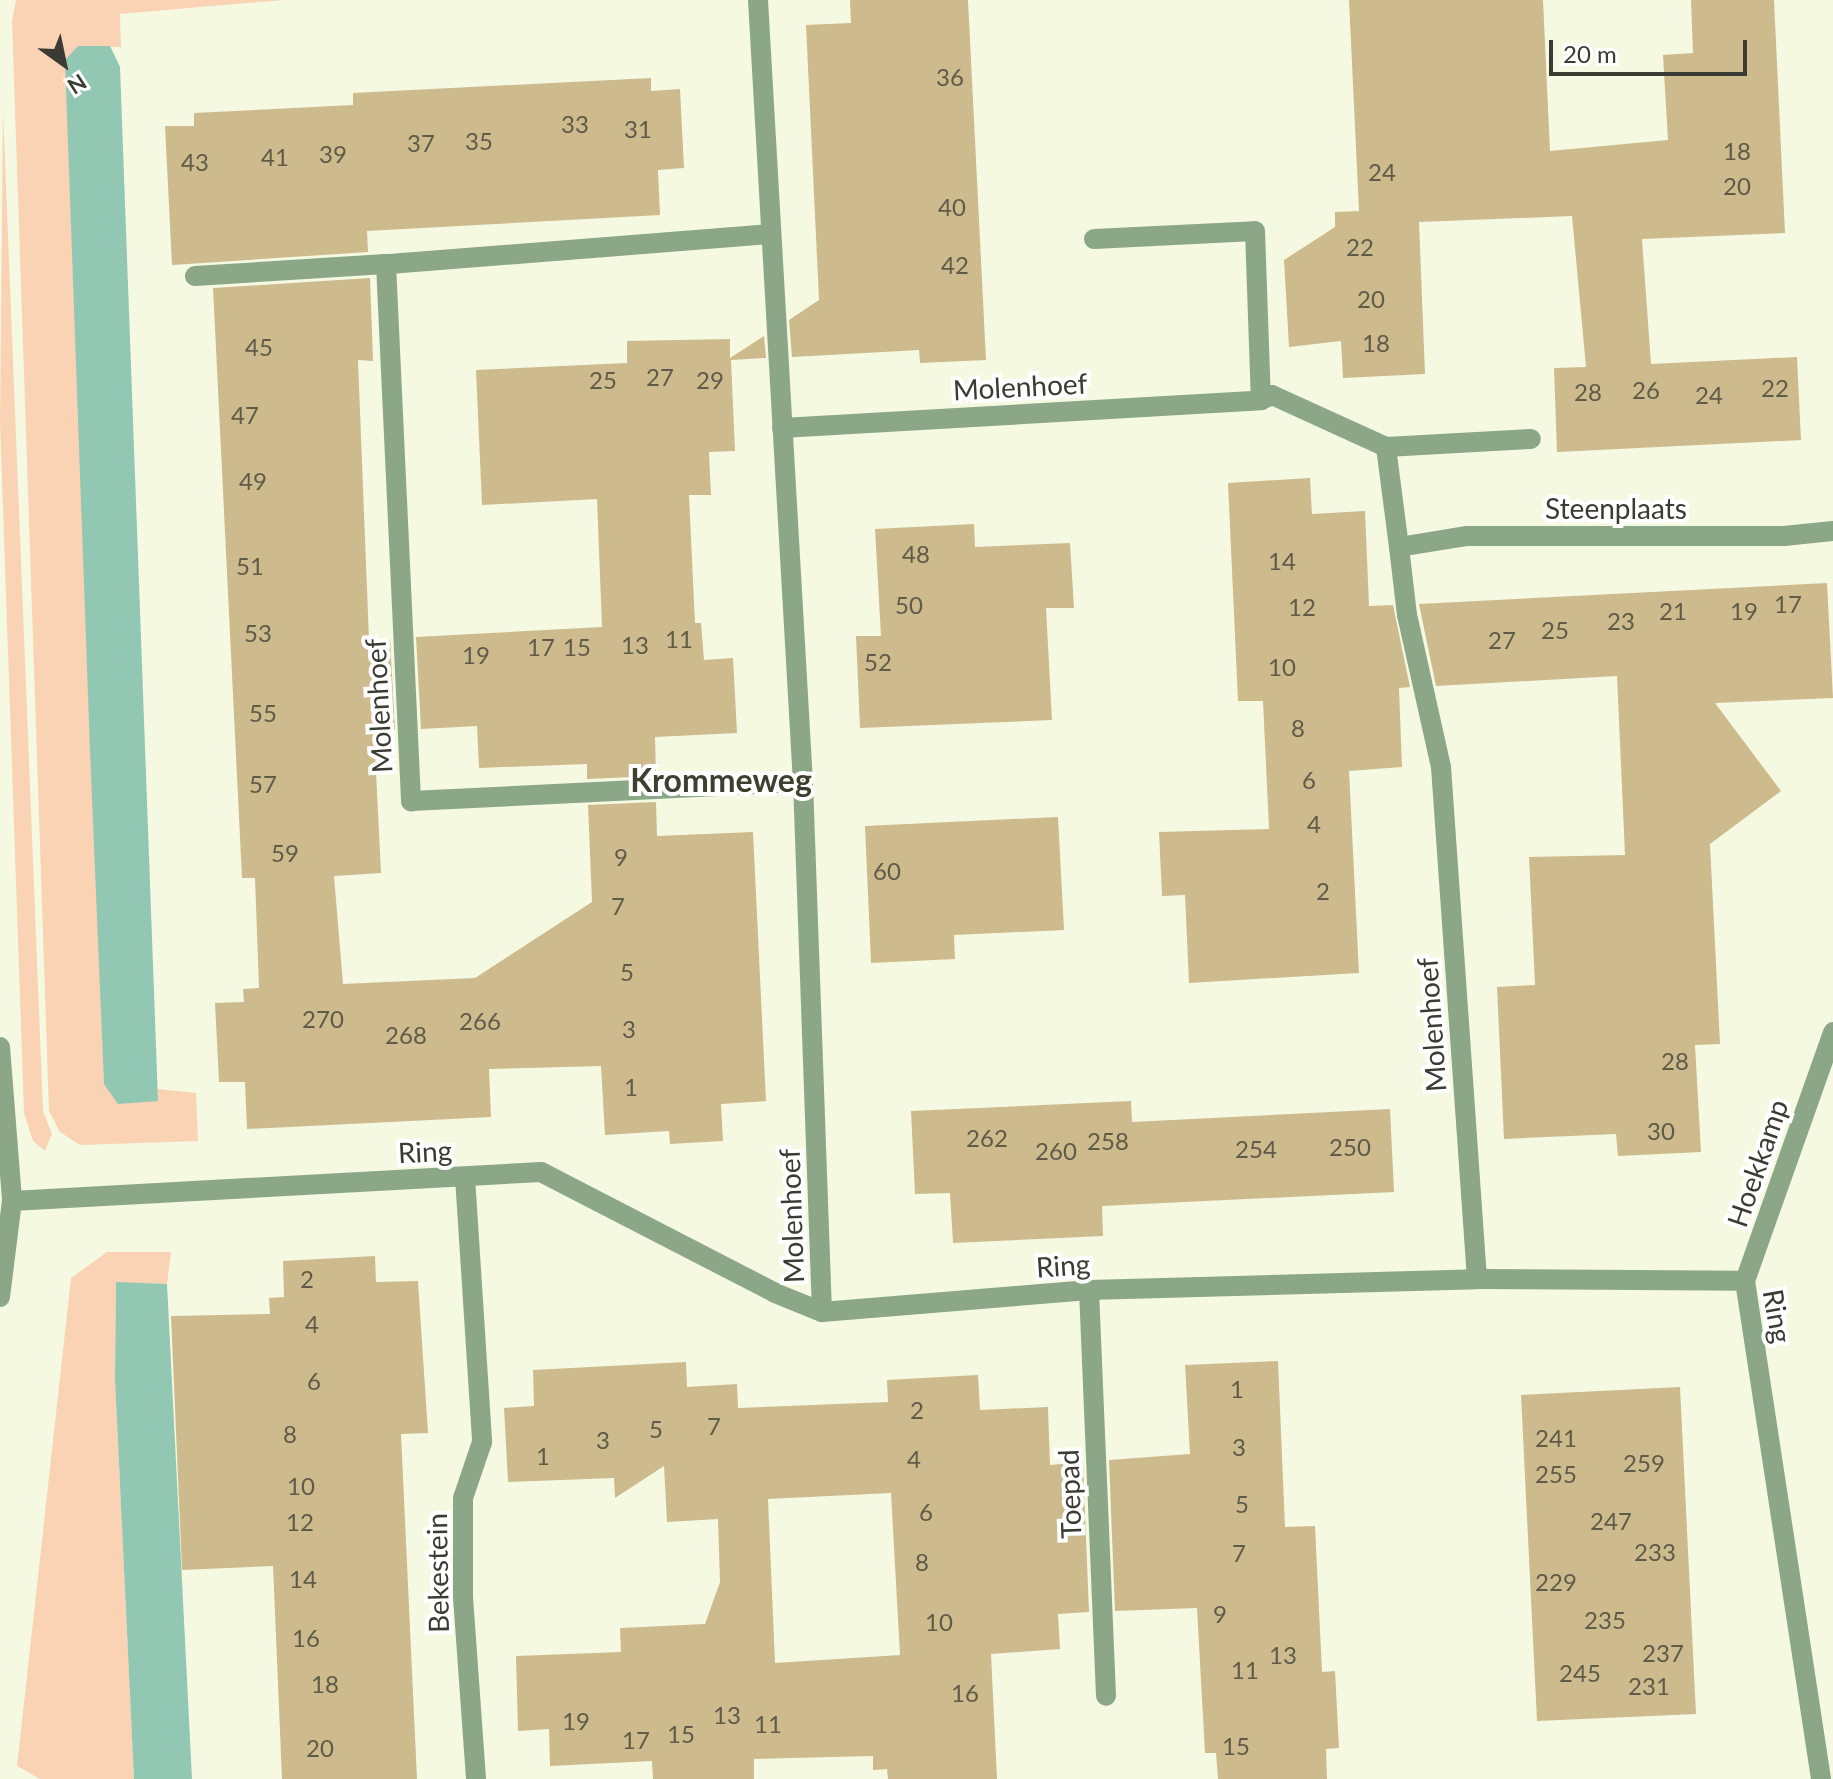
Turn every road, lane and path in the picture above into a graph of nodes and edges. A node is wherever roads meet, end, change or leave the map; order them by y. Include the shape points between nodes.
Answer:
1 (758, 0) edge
2 (771, 234) junction
3 (1094, 239) dead end
4 (386, 264) junction
5 (195, 276) dead end
6 (1261, 400) junction
7 (782, 428) junction
8 (1531, 439) dead end
9 (1386, 447) junction
10 (1833, 531) edge
11 (1399, 547) junction
12 (803, 782) junction
13 (1833, 1032) edge
14 (0, 1047) edge
15 (1828, 1063) edge
16 (465, 1177) junction
17 (12, 1201) junction
18 (1477, 1279) junction
19 (1745, 1281) junction
20 (1089, 1290) junction
21 (0, 1297) edge
22 (822, 1312) junction
23 (1106, 1696) dead end
24 (476, 1779) edge
25 (1821, 1779) edge

1 - 2 street, Molenhoef
2 - 4 street
2 - 7 street, Molenhoef
3 - 6 street via 1255,231
4 - 5 street
4 - 12 street, Molenhoef via 411,801
6 - 7 street, Molenhoef
6 - 9 street, Molenhoef via 1272,395
7 - 12 street, Molenhoef
8 - 9 street, Molenhoef
9 - 11 street
10 - 11 street, Steenplaats via 1784,536 1467,536
11 - 18 street, Molenhoef via 1407,615 1441,767
12 - 22 street, Molenhoef
13 - 15 street, Hoekkamp
14 - 17 street
15 - 19 street, Hoekkamp
16 - 17 street, Ring
16 - 22 street, Ring via 541,1172
16 - 24 street, Bekestein via 482,1442 463,1498 463,1597
17 - 21 street
18 - 19 street, Ring
18 - 20 street, Ring
19 - 25 street, Ring
20 - 22 street, Ring
20 - 23 street, Toepad

